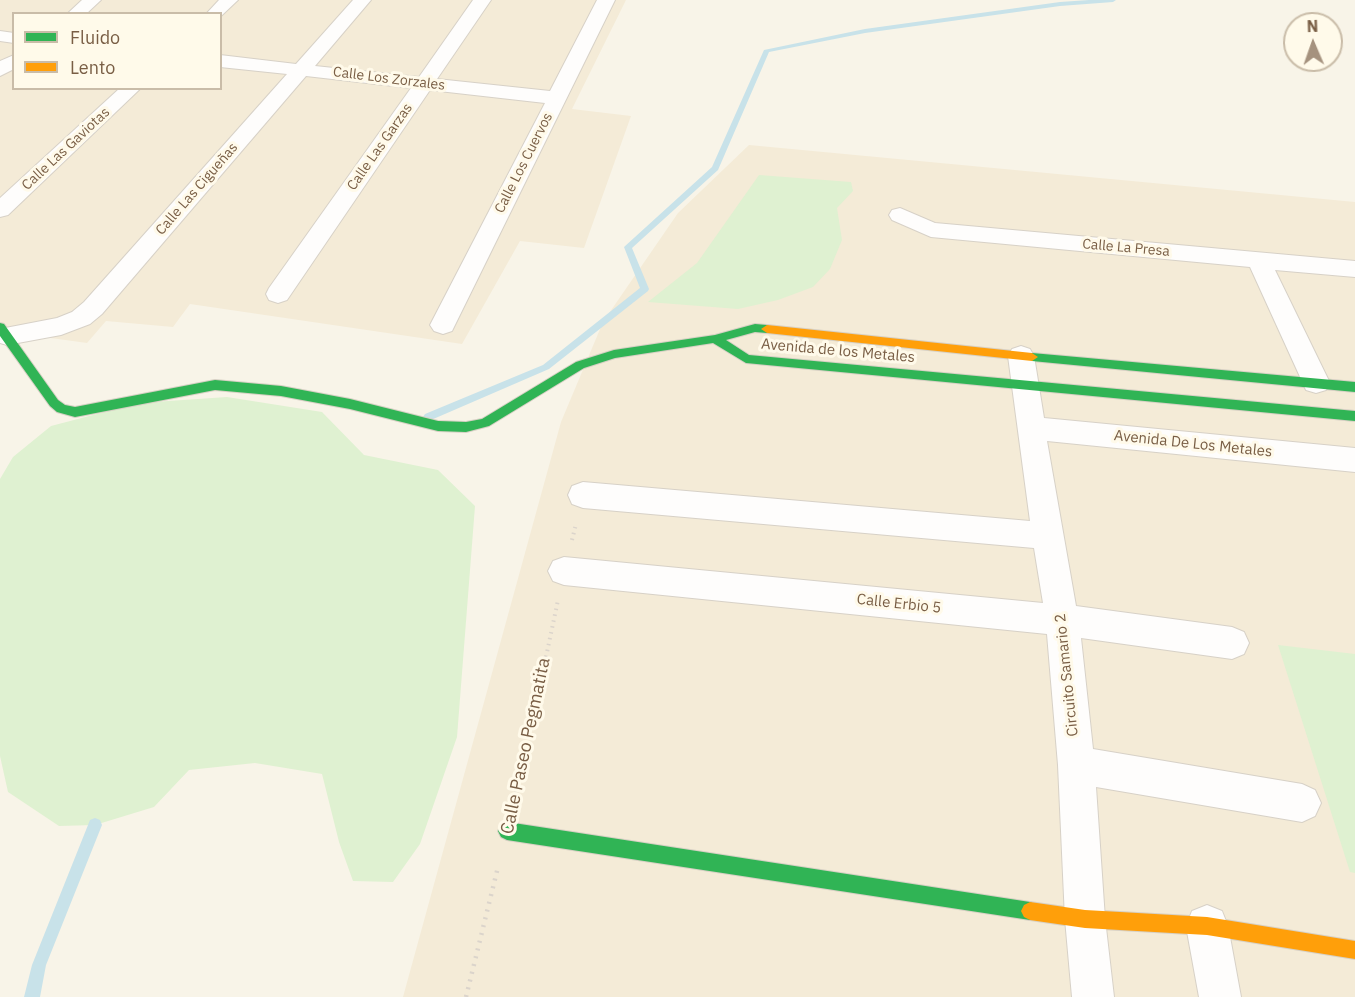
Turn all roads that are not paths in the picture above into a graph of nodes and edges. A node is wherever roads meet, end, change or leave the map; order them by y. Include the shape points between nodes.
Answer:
1 (92, 0) edge
2 (229, 0) edge
3 (362, 0) edge
4 (482, 0) edge
5 (606, 0) edge
6 (77, 12) edge
7 (216, 12) edge
8 (222, 61) edge
9 (301, 68) junction
10 (424, 83) junction
11 (130, 90) edge
12 (557, 98) junction
13 (0, 210) edge
14 (900, 215) dead end
15 (1259, 261) junction
16 (1355, 269) edge
17 (278, 294) dead end
18 (443, 326) dead end
19 (3, 332) edge
20 (715, 339) junction
21 (1023, 370) junction
22 (1316, 383) junction
23 (1355, 387) edge
24 (1355, 416) edge
25 (1031, 428) junction
26 (1355, 460) edge
27 (583, 495) road end
28 (1047, 536) junction
29 (564, 571) road end
30 (1062, 620) junction
31 (1232, 642) dead end
32 (1076, 765) junction
33 (1302, 803) dead end
34 (507, 831) road end
35 (1085, 919) junction
36 (1207, 926) junction
37 (1355, 950) edge
38 (1093, 997) edge
39 (1220, 997) edge

1 - 6 street
2 - 7 street
3 - 9 street, Calle Las Cigueñas
4 - 10 street, Calle Las Garzas
5 - 12 street, Calle Los Cuervos
8 - 9 street, Calle Los Zorzales
9 - 10 street, Calle Los Zorzales
9 - 19 street, Calle Las Cigueñas via 93,308 61,326
10 - 12 street, Calle Los Zorzales
10 - 17 street, Calle Las Garzas
11 - 13 street, Calle Las Gaviotas
12 - 18 street, Calle Los Cuervos
14 - 15 street, Calle La Presa via 931,230
15 - 16 street, Calle La Presa
15 - 22 street
19 - 20 street via 54,403 75,412 215,385 281,391 438,426 466,427 485,423 580,365 614,354
20 - 21 street, Avenida de los Metales via 755,328
20 - 21 street, Avenida de los Metales via 746,359
21 - 22 street, Avenida de los Metales
21 - 24 street, Avenida de los Metales
21 - 25 street, Circuito Samario 2
22 - 23 street, Avenida de los Metales
25 - 26 street, Avenida De Los Metales
25 - 28 street, Circuito Samario 2
27 - 28 street
28 - 30 street, Circuito Samario 2
29 - 30 street, Calle Erbio 5
30 - 31 street, Calle Erbio 5
30 - 32 street, Circuito Samario 2
32 - 33 street
32 - 35 street, Circuito Samario 2
34 - 35 street
35 - 36 street
35 - 38 street, Circuito Samario 2
36 - 37 street
36 - 39 street

